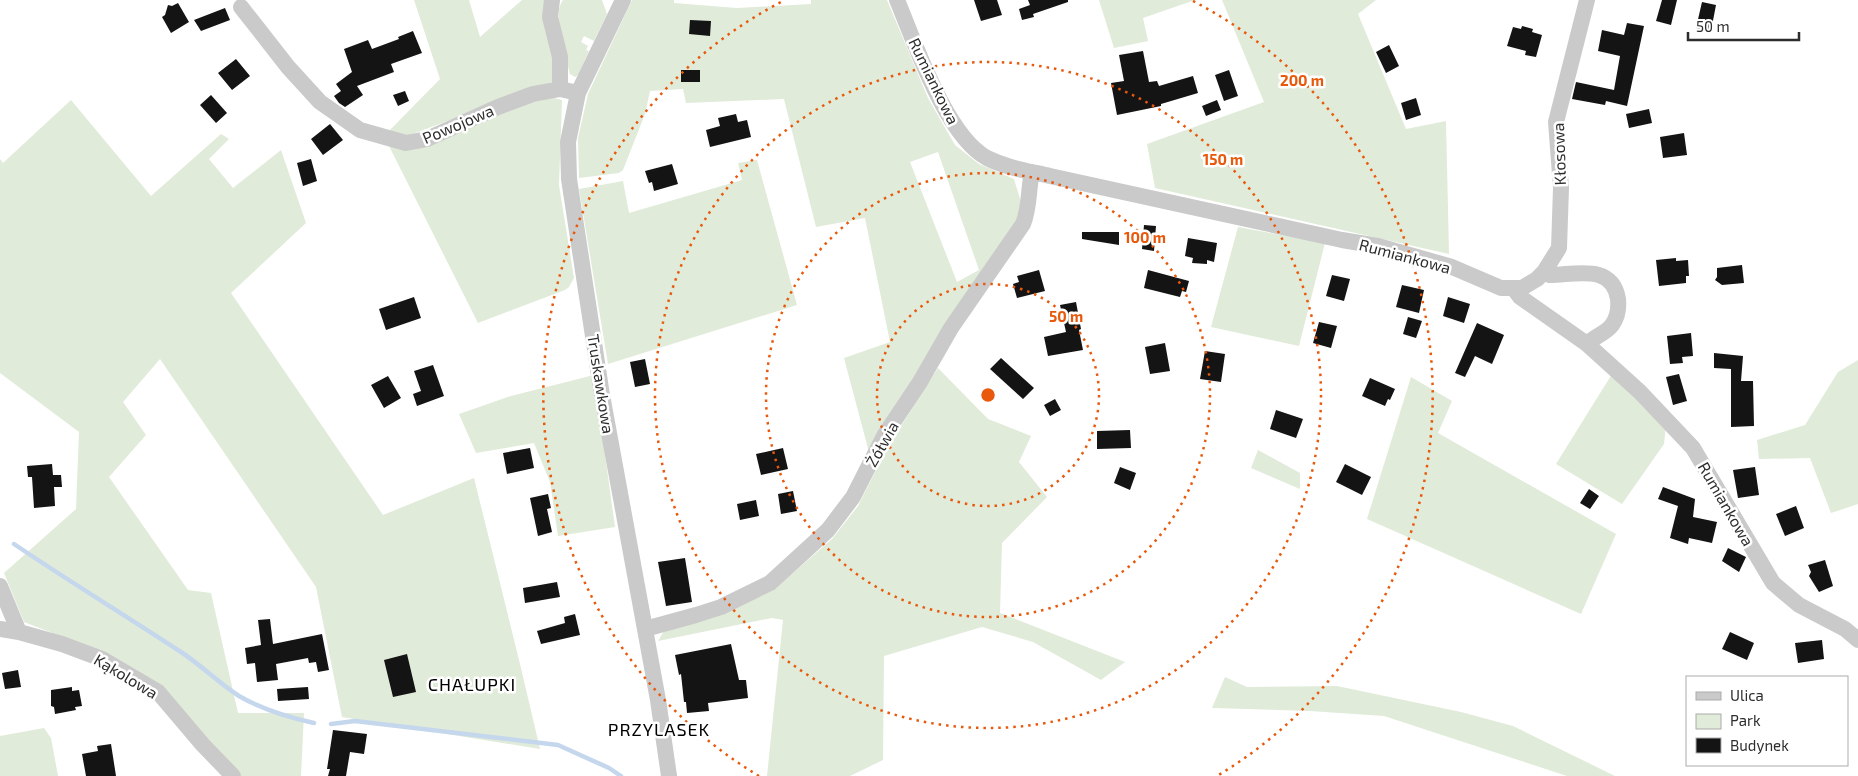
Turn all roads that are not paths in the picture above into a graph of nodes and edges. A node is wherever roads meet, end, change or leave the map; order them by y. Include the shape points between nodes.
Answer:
1 (552, 0) edge
2 (897, 0) edge
3 (1587, 0) edge
4 (621, 1) edge
5 (241, 7) dead end
6 (560, 89) junction
7 (578, 93) junction
8 (1032, 172) junction
9 (1544, 272) junction
10 (1514, 289) junction
11 (1588, 344) junction
12 (0, 586) edge
13 (0, 629) edge
14 (645, 629) junction
15 (19, 632) junction
16 (1858, 640) edge
17 (233, 776) edge
18 (670, 776) edge

1 - 6 street via 550,17 560,57
2 - 8 street, Rumiankowa via 938,96 971,146 986,157
3 - 9 street, Kłosowa via 1556,122 1561,188 1558,248
4 - 7 street, Truskawkowa
5 - 6 street, Powojowa via 320,102 360,130 406,143 427,139 533,94
6 - 7 street, Powojowa
7 - 14 street, Truskawkowa via 568,142 569,179 602,395
8 - 10 street, Rumiankowa via 1378,246 1452,267 1501,288
8 - 14 street, Żółwia via 1028,211 1023,224 951,328 884,436 853,497 828,530 770,583 721,607
9 - 10 street, Kłosowa via 1522,288
9 - 11 street via 1550,275 1595,274 1610,280 1614,286 1617,315 1610,328
10 - 11 street, Rumiankowa via 1520,297
11 - 16 street, Rumiankowa via 1693,448 1773,583 1799,605 1845,629
12 - 15 street
13 - 15 street, Kąkolowa
14 - 18 street, Truskawkowa
15 - 17 street, Kąkolowa via 102,659 158,692

